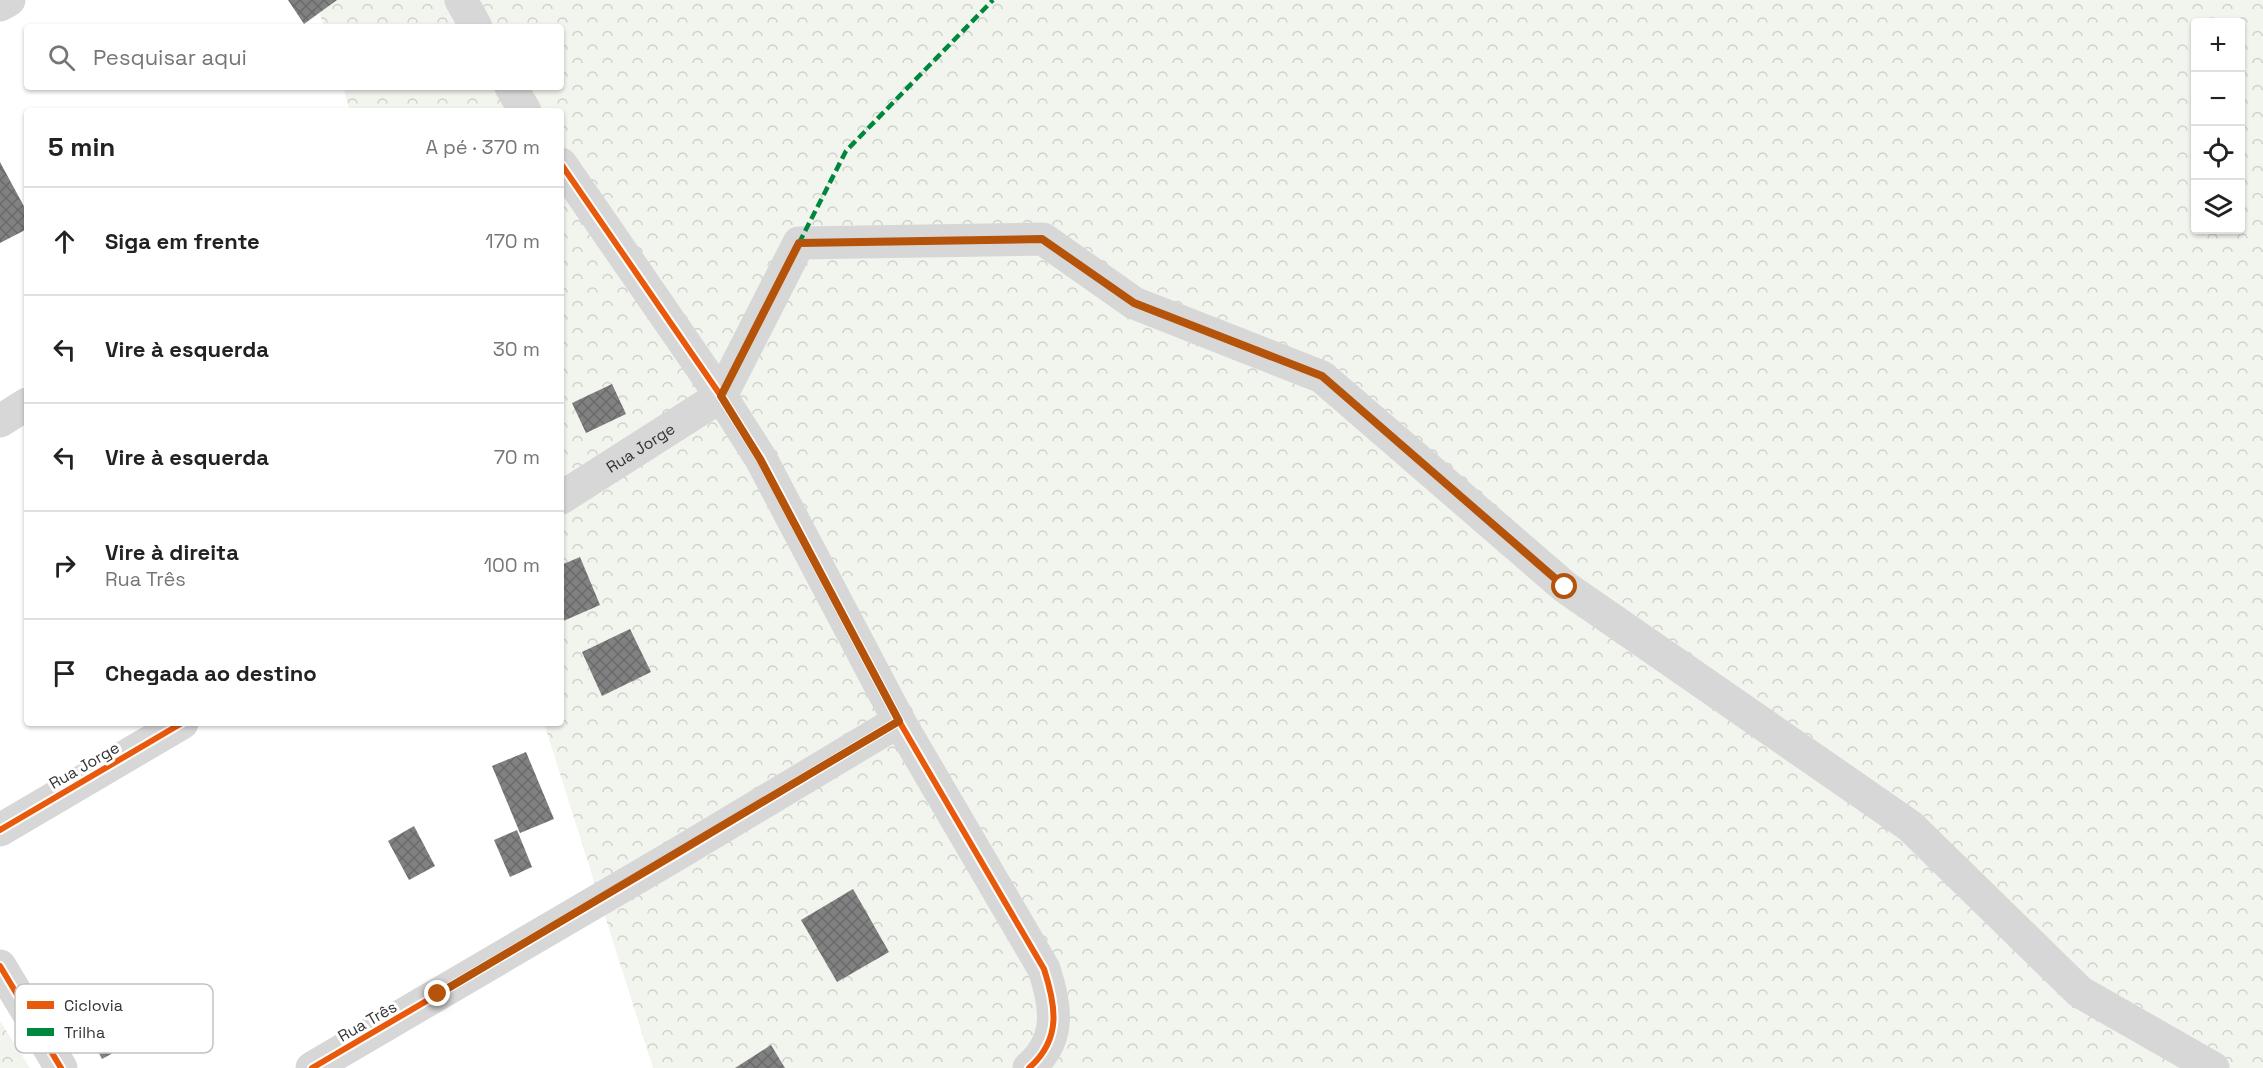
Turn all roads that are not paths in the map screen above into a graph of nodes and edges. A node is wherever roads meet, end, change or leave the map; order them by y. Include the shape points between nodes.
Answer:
1 (9, 0) edge
2 (461, 0) edge
3 (0, 5) edge
4 (474, 24) edge
5 (513, 90) edge
6 (523, 108) edge
7 (564, 168) edge
8 (721, 396) junction
9 (24, 406) edge
10 (0, 421) edge
11 (564, 496) edge
12 (899, 721) junction
13 (177, 726) edge
14 (0, 830) edge
15 (0, 966) edge
16 (15, 991) edge
17 (52, 1053) edge
18 (61, 1068) edge
19 (312, 1068) edge
20 (1029, 1068) edge
21 (2212, 1068) edge

1 - 3 street
2 - 4 street
5 - 6 street
7 - 8 street
8 - 11 street, Rua Jorge
8 - 12 street via 760,459
8 - 21 street via 799,243 1042,239 1134,303 1322,376 1565,587 1910,826 2080,992
9 - 10 street
12 - 19 street, Rua Três
12 - 20 street via 1044,969 1054,999 1054,1025 1046,1046
13 - 14 street, Rua Jorge
15 - 16 street
17 - 18 street

